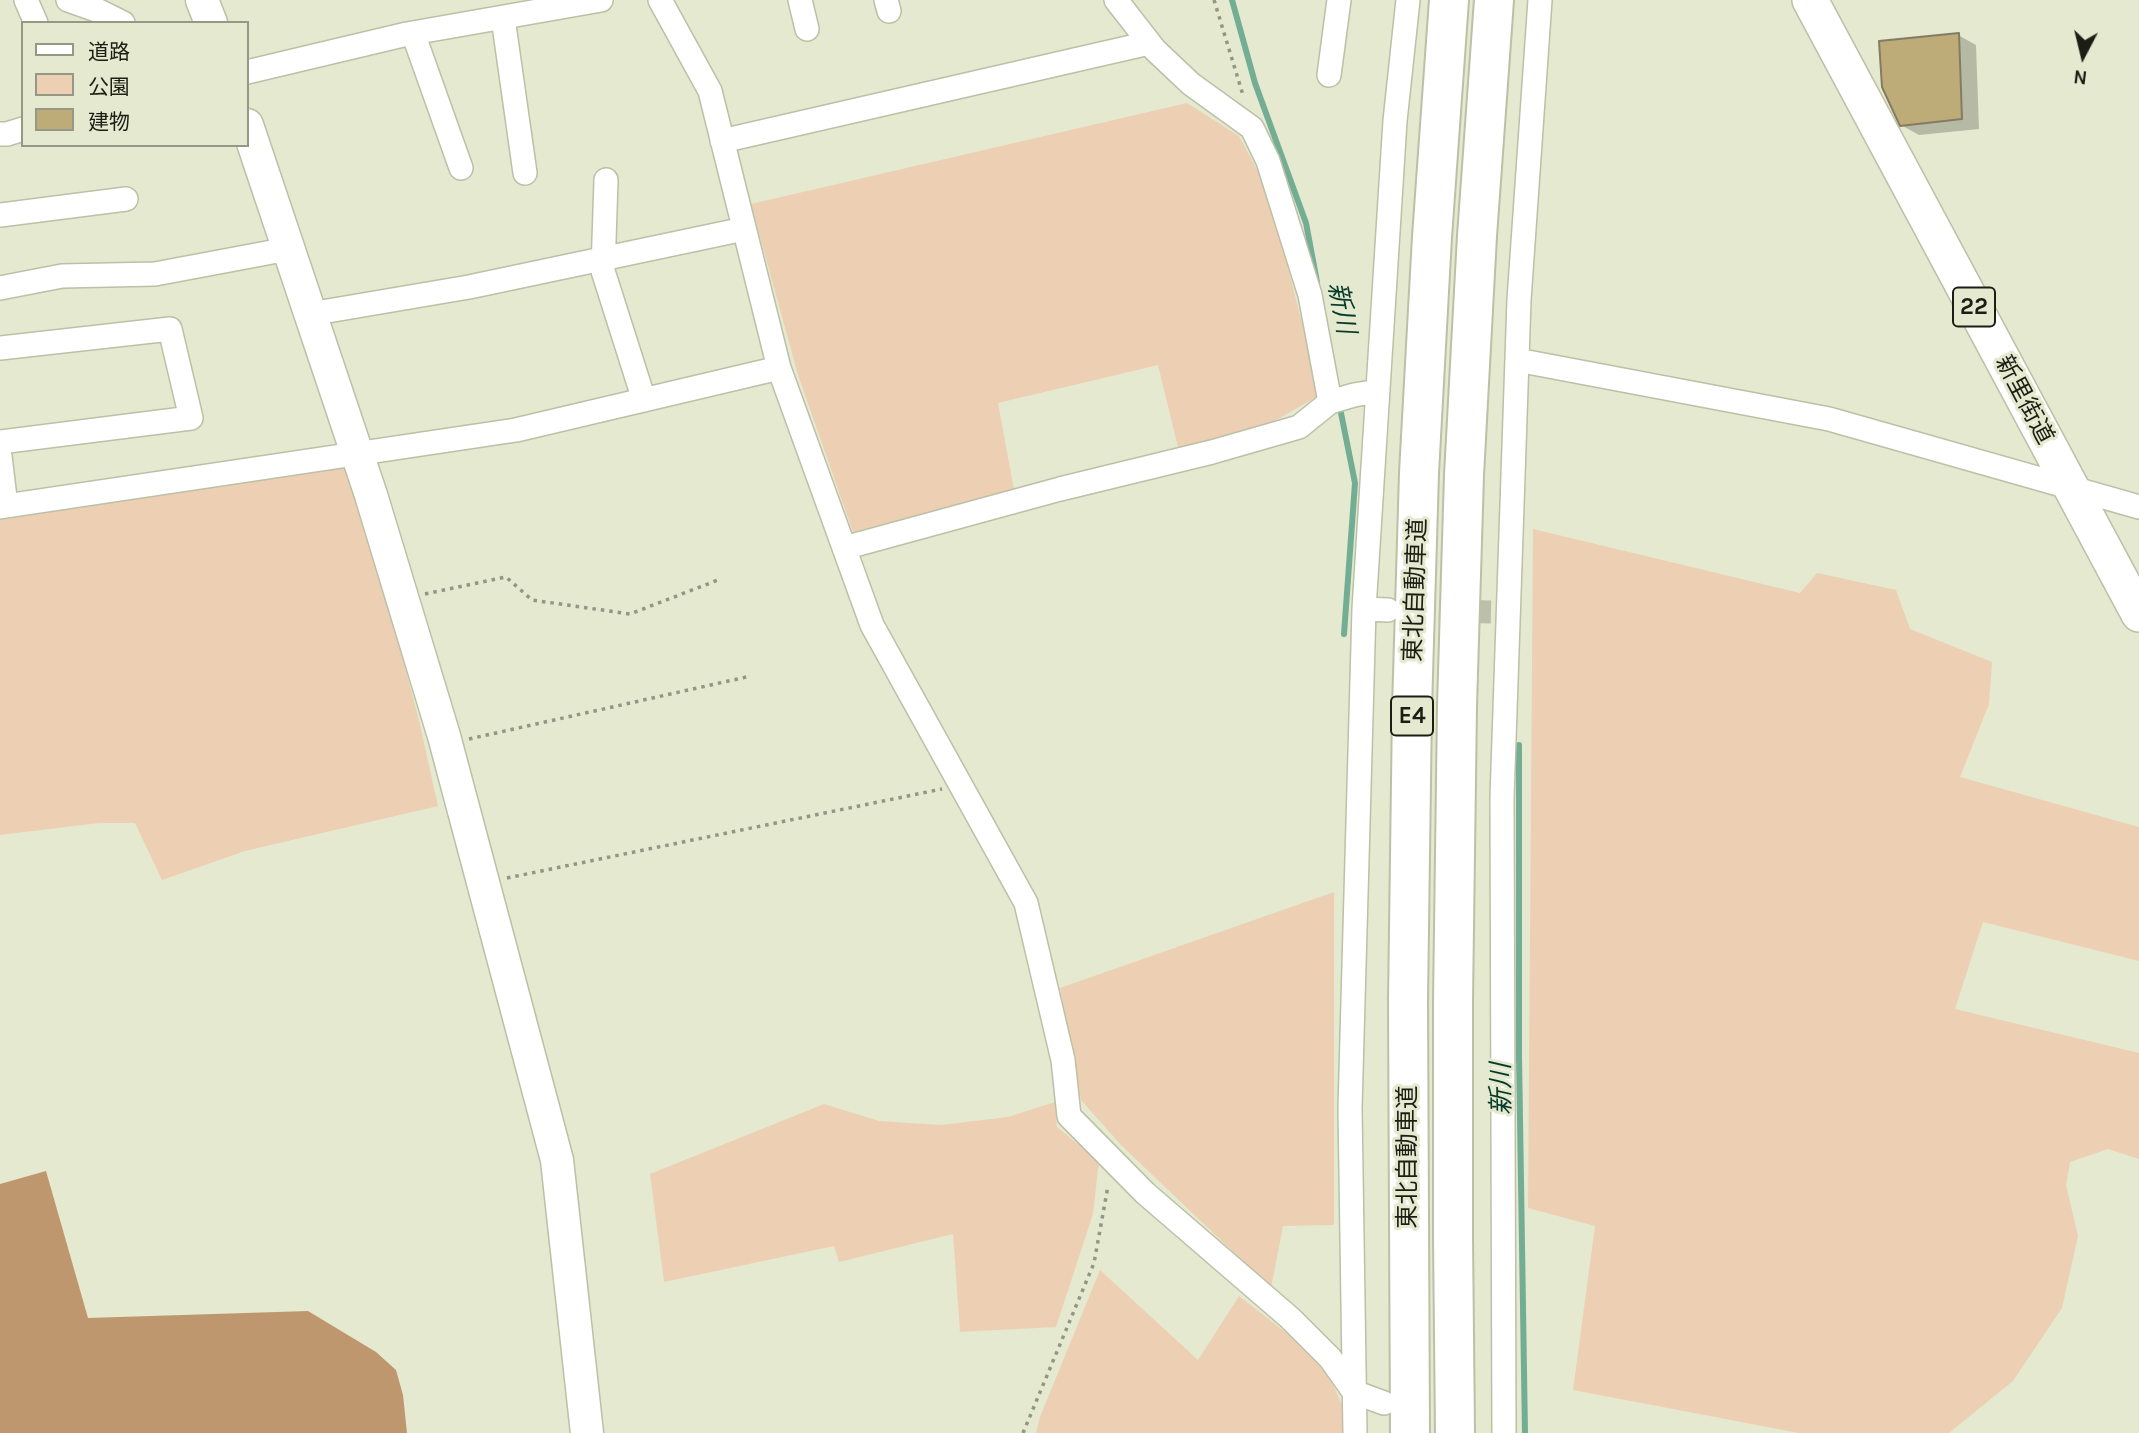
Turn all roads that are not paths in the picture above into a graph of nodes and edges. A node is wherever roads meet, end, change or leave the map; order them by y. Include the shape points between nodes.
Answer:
1 (26, 0) edge
2 (68, 0) edge
3 (202, 0) edge
4 (601, 0) edge
5 (660, 0) edge
6 (800, 0) edge
7 (1116, 0) edge
8 (1339, 0) edge
9 (1408, 0) edge
10 (1449, 0) edge
11 (1494, 0) edge
12 (1539, 0) edge
13 (1810, 0) edge
14 (503, 18) junction
15 (35, 21) edge
16 (119, 21) edge
17 (210, 21) edge
18 (807, 29) dead end
19 (413, 33) junction
20 (1149, 43) junction
21 (248, 72) edge
22 (1329, 75) dead end
23 (248, 128) edge
24 (21, 130) edge
25 (0, 134) edge
26 (722, 141) junction
27 (461, 168) dead end
28 (525, 173) dead end
29 (606, 180) dead end
30 (126, 199) dead end
31 (0, 215) edge
32 (744, 229) junction
33 (288, 249) junction
34 (604, 260) junction
35 (0, 288) edge
36 (310, 314) junction
37 (0, 348) edge
38 (1517, 360) junction
39 (779, 368) junction
40 (1378, 391) junction
41 (644, 400) junction
42 (1330, 402) junction
43 (0, 442) edge
44 (356, 453) junction
45 (0, 456) edge
46 (2071, 488) junction
47 (3, 506) edge
48 (2139, 507) edge
49 (844, 548) junction
50 (1364, 609) junction
51 (1388, 610) tunnel mouth
52 (2139, 614) edge
53 (1354, 1392) junction
54 (1384, 1403) dead end
55 (587, 1433) edge
56 (1355, 1433) edge
57 (1410, 1433) edge
58 (1455, 1433) edge
59 (1504, 1433) edge

1 - 15 street
2 - 16 street
3 - 17 street
4 - 14 street
5 - 26 street via 710,91
6 - 18 street
7 - 20 street
8 - 22 street
9 - 40 street via 1395,121
10 - 57 highway, 東北自動車道 / E4 via 1421,445 1413,681 1408,1001
11 - 58 highway, 東北自動車道 / E4 via 1464,475 1457,692
12 - 38 street
13 - 46 main road, 新里街道 / 22
14 - 19 street
14 - 28 street
19 - 21 street
19 - 27 street
20 - 26 street
20 - 42 street via 1191,84 1252,128 1268,161 1310,295
23 - 33 street
24 - 25 street
26 - 32 street
29 - 34 street
30 - 31 street
32 - 34 street
32 - 39 street
33 - 35 street via 155,274 62,276
33 - 36 street
34 - 36 street
34 - 41 street via 603,271
36 - 44 street
37 - 43 street via 170,329 191,418
38 - 46 street via 1829,419
38 - 59 street via 1500,613
39 - 41 street
39 - 49 street
40 - 42 street
40 - 50 street
41 - 44 street via 516,430
42 - 49 street via 1299,427
44 - 47 street
44 - 55 street via 446,744 556,1160
45 - 47 street
46 - 48 street
46 - 52 main road, 新里街道 / 22
49 - 53 street via 872,625 1027,903 1063,1060 1069,1116 1145,1193 1290,1318
50 - 51 street
50 - 53 street via 1350,1108
53 - 54 street
53 - 56 street

